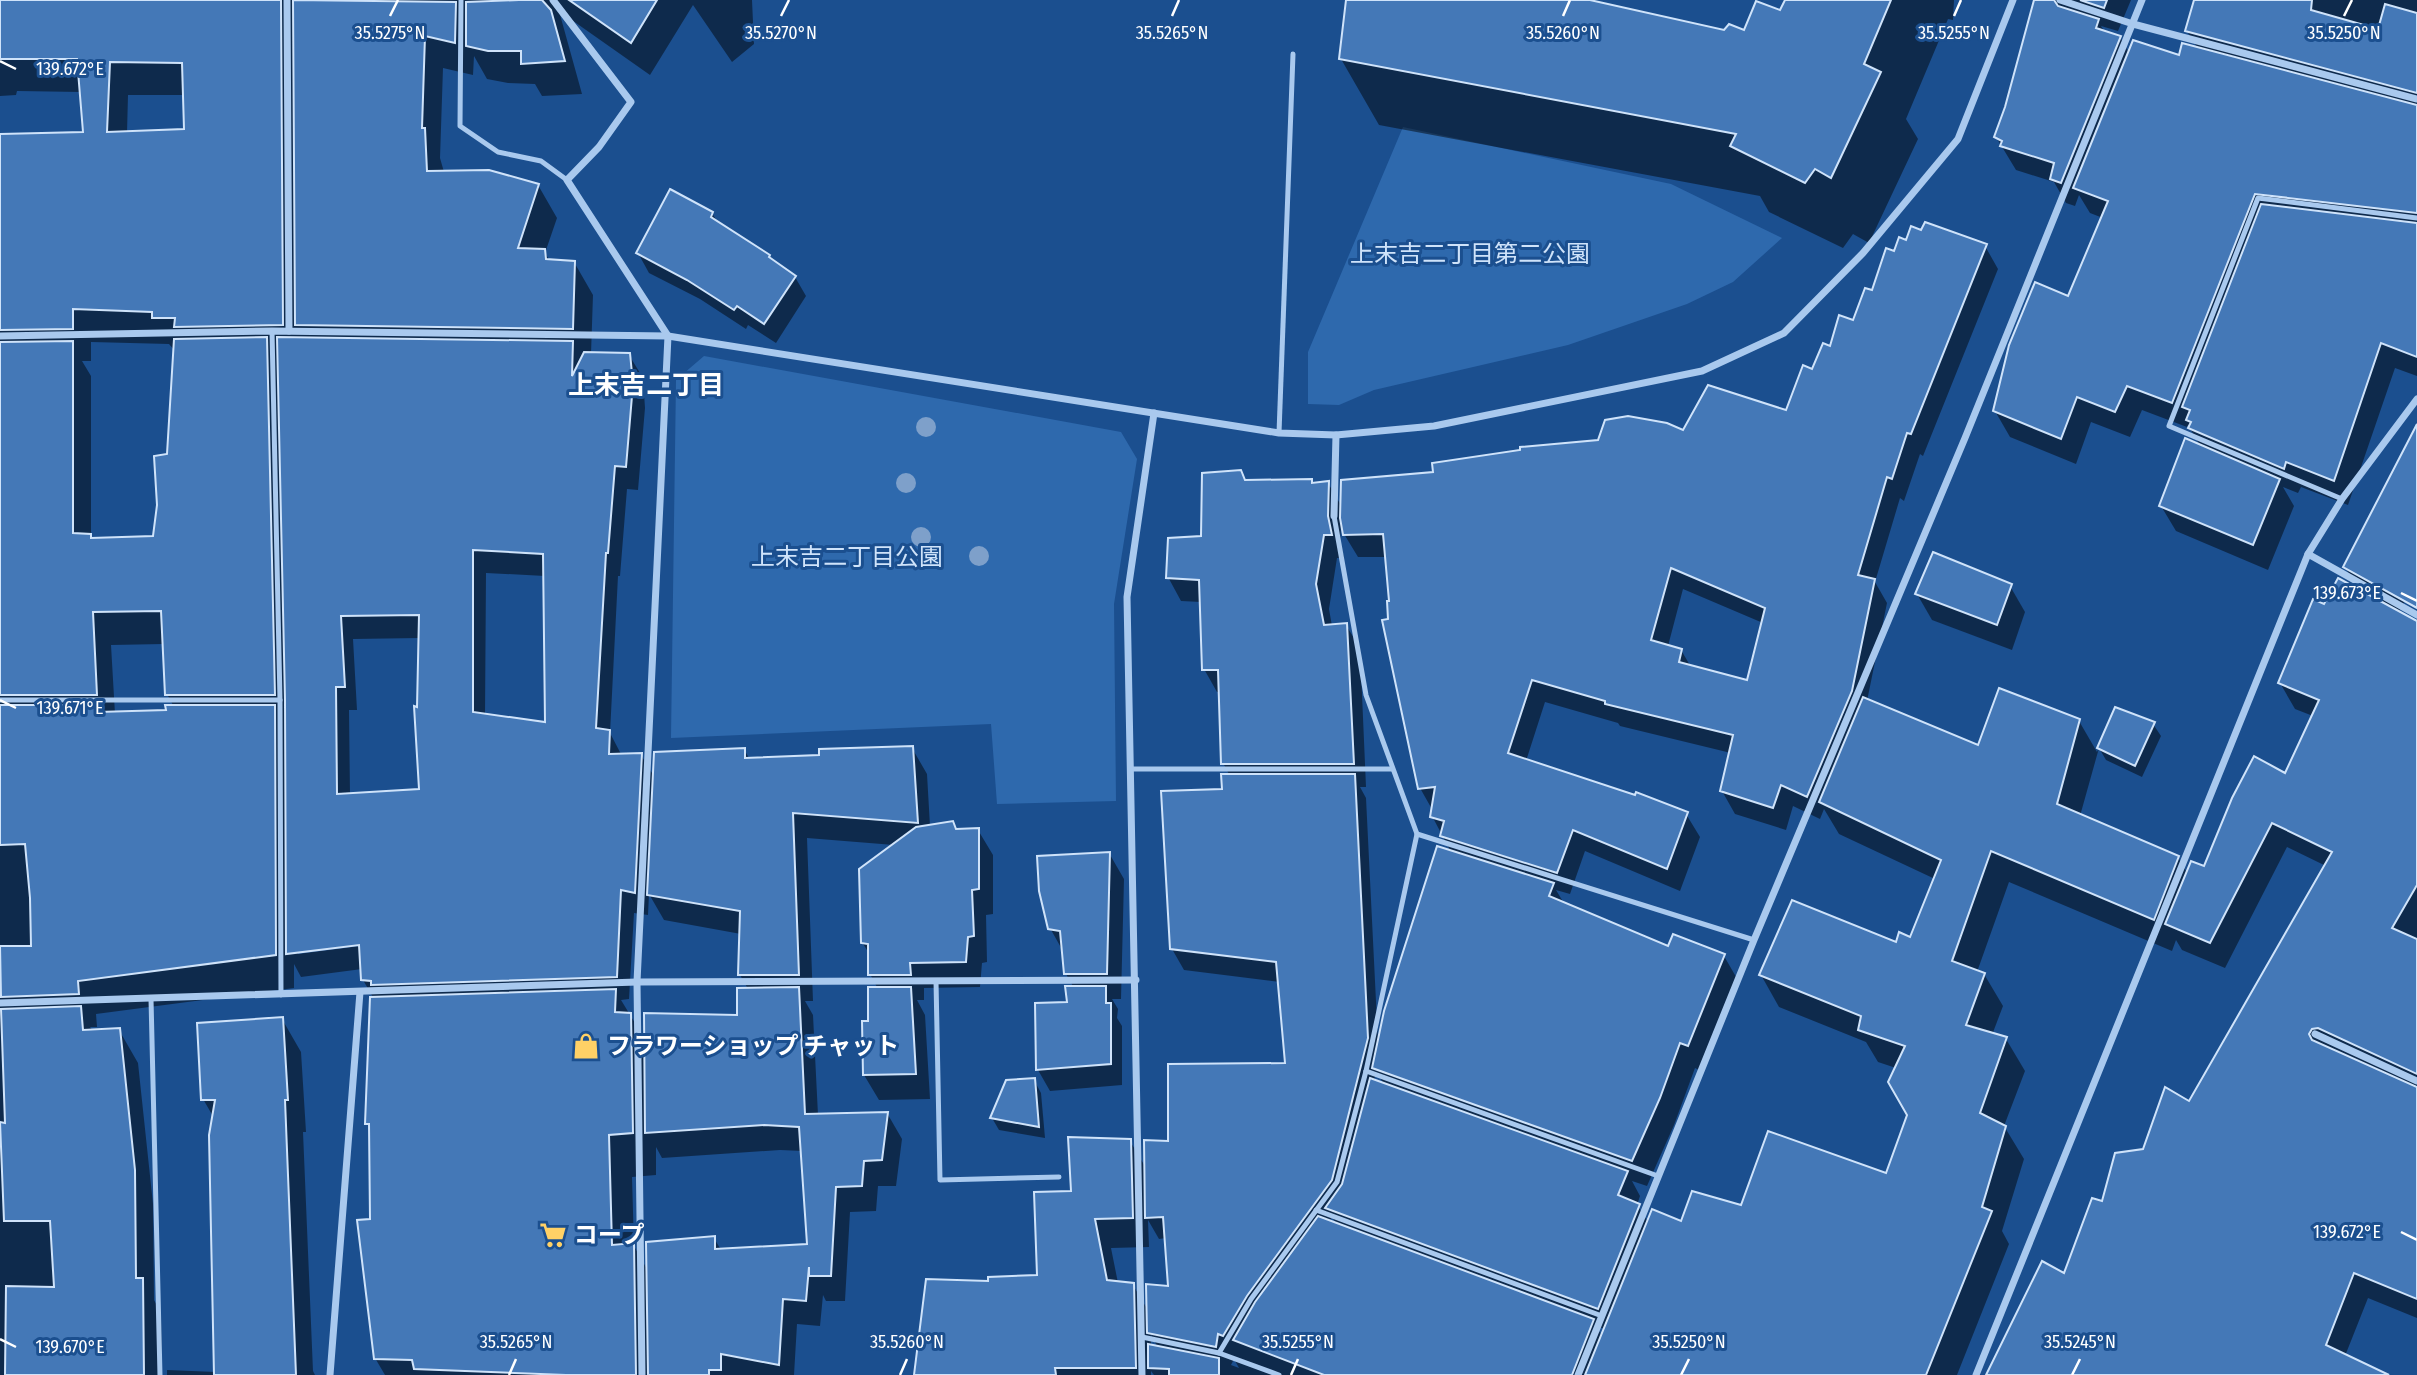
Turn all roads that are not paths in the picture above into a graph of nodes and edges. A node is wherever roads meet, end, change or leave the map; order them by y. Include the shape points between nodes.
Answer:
1 (287, 0) edge
2 (461, 0) edge
3 (553, 0) edge
4 (2013, 0) edge
5 (2060, 0) edge
6 (2142, 0) edge
7 (2133, 24) junction
8 (1293, 54) dead end
9 (2417, 99) edge
10 (567, 180) junction
11 (2417, 218) edge
12 (272, 331) junction
13 (289, 331) junction
14 (0, 336) edge
15 (668, 336) junction
16 (2417, 399) edge
17 (1154, 413) junction
18 (1279, 433) junction
19 (1336, 435) junction
20 (2342, 499) junction
21 (1334, 516) joint
22 (2308, 554) junction
23 (2417, 615) edge
24 (0, 700) edge
25 (280, 700) junction
26 (1131, 769) junction
27 (1392, 769) junction
28 (1417, 834) junction
29 (1754, 940) junction
30 (1136, 980) junction
31 (936, 981) junction
32 (637, 982) junction
33 (360, 992) junction
34 (281, 995) junction
35 (151, 999) junction
36 (0, 1003) edge
37 (2315, 1034) dead end
38 (1366, 1071) junction
39 (2417, 1081) edge
40 (1658, 1176) junction
41 (1059, 1177) dead end
42 (1316, 1210) junction
43 (1601, 1316) junction
44 (1142, 1337) junction
45 (1219, 1353) junction
46 (160, 1375) edge
47 (330, 1375) edge
48 (642, 1375) edge
49 (1142, 1375) edge
50 (1279, 1375) edge
51 (1578, 1375) edge
52 (1976, 1375) edge

1 - 13 street
2 - 10 lane via 460,127 498,152 541,161
3 - 10 street via 631,102 599,147
4 - 19 street via 1958,139 1863,253 1784,333 1702,371 1434,426
5 - 7 street
6 - 7 street
7 - 9 street
7 - 29 street
8 - 18 lane
10 - 15 street
11 - 20 lane via 2258,198 2169,426
12 - 13 street
12 - 14 street
12 - 25 lane
13 - 15 street
15 - 17 street
15 - 32 street
16 - 20 street
17 - 18 street
17 - 26 street via 1127,597
18 - 19 street
19 - 21 street
20 - 22 street
21 - 27 lane via 1366,695
22 - 23 street
22 - 52 street
24 - 25 lane
25 - 34 lane
26 - 27 lane
26 - 30 street
27 - 28 lane
28 - 29 lane
28 - 38 lane
29 - 40 street
30 - 31 street
30 - 44 street
31 - 32 street
31 - 41 lane via 940,1180
32 - 33 street
32 - 48 street
33 - 34 street
33 - 47 street
34 - 35 street
35 - 36 street
35 - 46 lane
37 - 39 street
38 - 40 lane
38 - 42 lane via 1337,1182
40 - 43 street
42 - 43 lane
42 - 45 lane via 1251,1299
43 - 51 street
44 - 45 lane
44 - 49 street
45 - 50 lane

